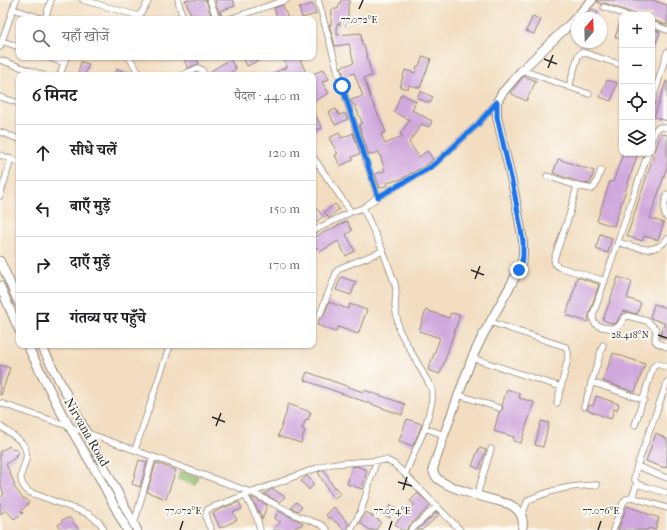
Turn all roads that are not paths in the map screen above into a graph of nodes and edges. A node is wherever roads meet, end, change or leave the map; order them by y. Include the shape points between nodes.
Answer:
1 (16, 0) edge
2 (51, 0) edge
3 (83, 0) edge
4 (149, 0) edge
5 (178, 0) edge
6 (210, 0) edge
7 (286, 0) edge
8 (318, 0) edge
9 (589, 1) edge
10 (604, 7) dead end
11 (13, 9) junction
12 (619, 12) edge
13 (35, 16) edge
14 (45, 16) edge
15 (135, 16) edge
16 (139, 16) edge
17 (182, 16) edge
18 (217, 16) edge
19 (243, 16) edge
20 (655, 25) edge
21 (667, 30) edge
22 (2, 41) junction
23 (16, 46) edge
24 (0, 47) edge
25 (667, 52) edge
26 (0, 60) edge
27 (65, 60) edge
28 (131, 60) edge
29 (619, 65) edge
30 (522, 70) junction
31 (34, 72) edge
32 (61, 72) edge
33 (138, 72) edge
34 (189, 72) edge
35 (203, 72) edge
36 (569, 87) junction
37 (655, 92) edge
38 (589, 94) dead end
39 (0, 97) edge
40 (16, 102) edge
41 (497, 102) junction
42 (667, 128) edge
43 (0, 132) edge
44 (655, 132) edge
45 (16, 138) edge
46 (0, 155) edge
47 (647, 156) edge
48 (11, 159) junction
49 (16, 161) edge
50 (316, 161) edge
51 (601, 170) dead end
52 (547, 176) dead end
53 (577, 186) junction
54 (667, 194) edge
55 (0, 196) edge
56 (378, 197) junction
57 (363, 208) junction
58 (351, 212) junction
59 (667, 218) edge
60 (316, 230) edge
61 (667, 239) edge
62 (618, 242) junction
63 (383, 251) junction
64 (0, 261) edge
65 (605, 281) junction
66 (0, 286) edge
67 (16, 296) edge
68 (320, 314) dead end
69 (490, 322) junction
70 (16, 323) edge
71 (604, 345) dead end
72 (667, 346) edge
73 (29, 348) edge
74 (42, 348) edge
75 (169, 348) edge
76 (472, 358) junction
77 (667, 367) edge
78 (591, 382) junction
79 (667, 382) edge
80 (561, 387) junction
81 (459, 395) junction
82 (644, 400) junction
83 (0, 403) edge
84 (557, 403) dead end
85 (584, 407) dead end
86 (498, 408) dead end
87 (635, 425) dead end
88 (0, 426) edge
89 (71, 427) junction
90 (425, 428) junction
91 (86, 433) junction
92 (444, 435) junction
93 (491, 449) dead end
94 (135, 450) junction
95 (153, 457) junction
96 (376, 462) junction
97 (637, 466) junction
98 (405, 474) junction
99 (667, 478) edge
100 (637, 484) junction
101 (597, 485) dead end
102 (253, 492) junction
103 (667, 493) edge
104 (245, 495) junction
105 (477, 495) junction
106 (632, 497) junction
107 (437, 506) junction
108 (667, 508) edge
109 (522, 515) junction
110 (135, 527) edge
111 (104, 530) edge
112 (127, 530) edge
113 (211, 530) edge
114 (260, 530) edge
115 (327, 530) edge
116 (351, 530) edge
117 (411, 530) edge
118 (460, 530) edge
119 (522, 530) edge
120 (613, 530) edge

1 - 11 street
2 - 14 street
3 - 15 street
4 - 16 street
5 - 17 street
6 - 18 street
7 - 19 street
8 - 56 street via 342,86
9 - 30 street via 570,24
10 - 12 street
11 - 13 street
11 - 22 street
20 - 21 street
22 - 23 street
22 - 24 street
25 - 37 street
26 - 31 street
27 - 32 street
28 - 33 street
29 - 36 street via 582,52 578,56
30 - 36 street
30 - 41 street
34 - 35 street via 198,68
36 - 38 street
39 - 40 street
41 - 56 street via 478,124 431,167
41 - 69 street via 497,117 524,250 519,270
42 - 44 street via 660,127
43 - 45 street
46 - 48 street
47 - 62 street
48 - 49 street
48 - 55 street
50 - 58 street
51 - 53 street via 594,188
52 - 53 street
53 - 65 street via 554,259 555,264
54 - 59 street via 664,208
56 - 57 street
57 - 58 street
57 - 63 street
58 - 60 street
61 - 62 street via 662,246 646,249
62 - 65 street
63 - 68 street via 340,268
63 - 90 street via 395,284 399,330 432,389
64 - 67 street
65 - 72 street via 593,315 595,323 612,329 619,326 628,316 647,321 656,329 656,342
66 - 70 street
69 - 76 street
69 - 80 street via 566,348 568,358
71 - 78 street
73 - 89 street, Nirvana Road
74 - 91 street, Nirvana Road
75 - 94 street
76 - 80 street
76 - 81 street
77 - 82 street via 655,365
78 - 82 street
78 - 85 street
79 - 97 street
80 - 84 street
81 - 86 street
81 - 92 street
82 - 87 street
83 - 89 street
88 - 111 street via 24,446 26,457 21,476 23,487 29,492 89,514
89 - 91 street
89 - 112 street, Nirvana Road
90 - 92 street
90 - 98 street
91 - 94 street
91 - 110 street, Nirvana Road
92 - 105 street via 434,468 435,476 449,486
93 - 105 street
94 - 95 street
95 - 102 street
95 - 110 street
96 - 98 street via 386,460
96 - 102 street via 324,466
96 - 116 street via 361,511
97 - 99 street
97 - 100 street via 634,478
98 - 107 street
100 - 103 street
100 - 106 street
101 - 109 street via 549,491 528,500
102 - 104 street
102 - 115 street via 298,516 322,525
104 - 113 street via 208,509 205,513
104 - 114 street
105 - 109 street via 509,504
106 - 108 street
106 - 120 street via 623,503
107 - 117 street
107 - 118 street
109 - 119 street

